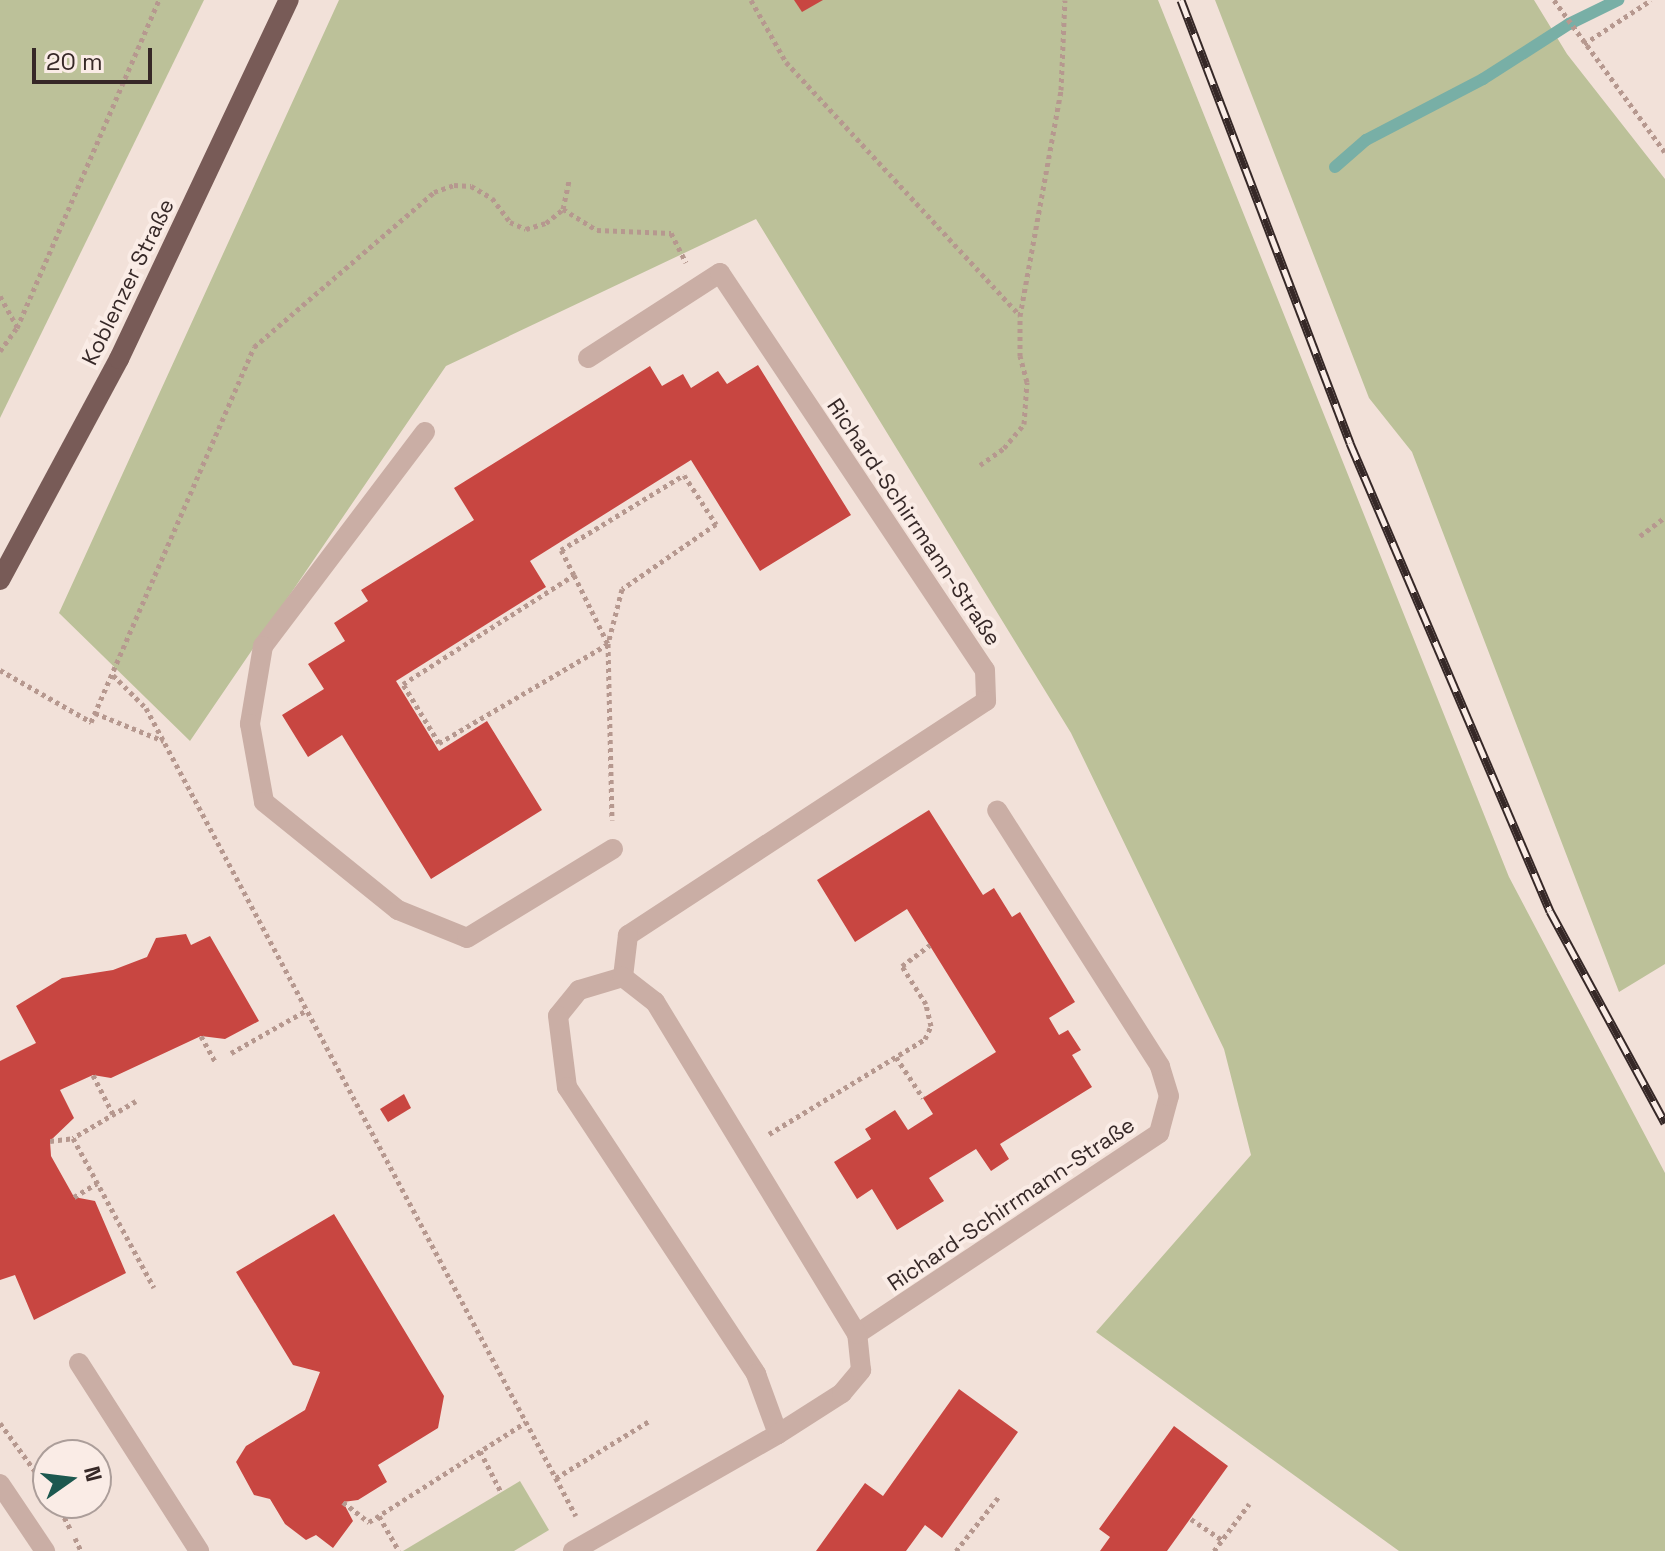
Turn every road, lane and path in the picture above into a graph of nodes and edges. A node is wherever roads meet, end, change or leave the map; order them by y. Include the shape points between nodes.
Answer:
1 (159, 0) edge
2 (289, 0) edge
3 (751, 0) edge
4 (1065, 0) edge
5 (1554, 0) edge
6 (1651, 0) edge
7 (1584, 44) junction
8 (1665, 152) edge
9 (569, 181) dead end
10 (563, 209) junction
11 (684, 259) dead end
12 (0, 296) edge
13 (1020, 316) junction
14 (17, 328) junction
15 (0, 351) edge
16 (588, 358) dead end
17 (425, 432) dead end
18 (980, 465) dead end
19 (1665, 517) edge
20 (1640, 536) dead end
21 (574, 575) junction
22 (0, 580) edge
23 (608, 644) junction
24 (0, 670) edge
25 (112, 674) junction
26 (95, 713) junction
27 (164, 741) junction
28 (997, 810) dead end
29 (613, 849) joint
30 (930, 945) dead end
31 (623, 977) junction
32 (307, 1010) junction
33 (201, 1036) dead end
34 (231, 1053) dead end
35 (896, 1057) junction
36 (215, 1061) dead end
37 (93, 1075) dead end
38 (923, 1098) dead end
39 (136, 1101) dead end
40 (113, 1114) junction
41 (73, 1138) junction
42 (50, 1141) dead end
43 (744, 1150) junction
44 (97, 1183) junction
45 (74, 1197) dead end
46 (154, 1288) dead end
47 (857, 1334) junction
48 (79, 1363) dead end
49 (649, 1421) dead end
50 (526, 1422) junction
51 (0, 1423) edge
52 (778, 1434) junction
53 (480, 1451) junction
54 (32, 1467) edge
55 (556, 1478) junction
56 (0, 1484) edge
57 (501, 1492) dead end
58 (1000, 1495) dead end
59 (343, 1502) dead end
60 (1249, 1504) dead end
61 (379, 1516) junction
62 (1191, 1519) dead end
63 (1222, 1540) junction
64 (581, 1546) edge
65 (45, 1551) edge
66 (199, 1551) edge
67 (399, 1551) edge
68 (956, 1551) edge
69 (1214, 1551) edge

1 - 14 path
2 - 22 main road, Koblenzer Straße via 119,359
3 - 13 path via 786,62
4 - 13 path via 1061,90
5 - 7 path
6 - 7 path
7 - 8 path
9 - 10 path
10 - 11 path via 597,230 671,233
10 - 25 path via 546,223 526,229 510,222 492,198 471,186 434,192 254,347
12 - 14 path
13 - 18 path via 1020,356 1027,382 1024,424
14 - 15 path
16 - 31 street, Richard-Schirrmann-Straße via 720,273 985,670 986,701 628,935
17 - 29 street via 263,646 250,724 264,802 398,910 467,938
19 - 20 path
21 - 23 path
21 - 23 path via 561,550 684,475 716,524 622,589
21 - 23 path via 403,684 439,743
23 - 29 path
24 - 26 path via 91,722
25 - 26 path
25 - 27 path via 146,708
26 - 27 path
27 - 32 path
28 - 47 street, Richard-Schirrmann-Straße via 1160,1066 1169,1096 1159,1133
30 - 35 path via 902,966 926,1004 931,1026 925,1039
31 - 43 street via 655,1002
31 - 52 street via 579,990 558,1016 567,1087 756,1374
32 - 34 path
32 - 50 path
33 - 36 path
35 - 38 path
35 - 43 path
37 - 40 path
39 - 40 path
40 - 41 path
41 - 42 path
41 - 44 path
43 - 47 street
44 - 45 path
44 - 46 path
47 - 52 street via 861,1370 842,1393
48 - 66 street
49 - 55 path
50 - 53 path
50 - 55 path
51 - 54 path
52 - 64 street
53 - 57 path
53 - 61 path
55 - 64 path
56 - 65 street
58 - 68 path
59 - 61 path via 369,1522
60 - 63 path
61 - 67 path
62 - 63 path
63 - 69 path

